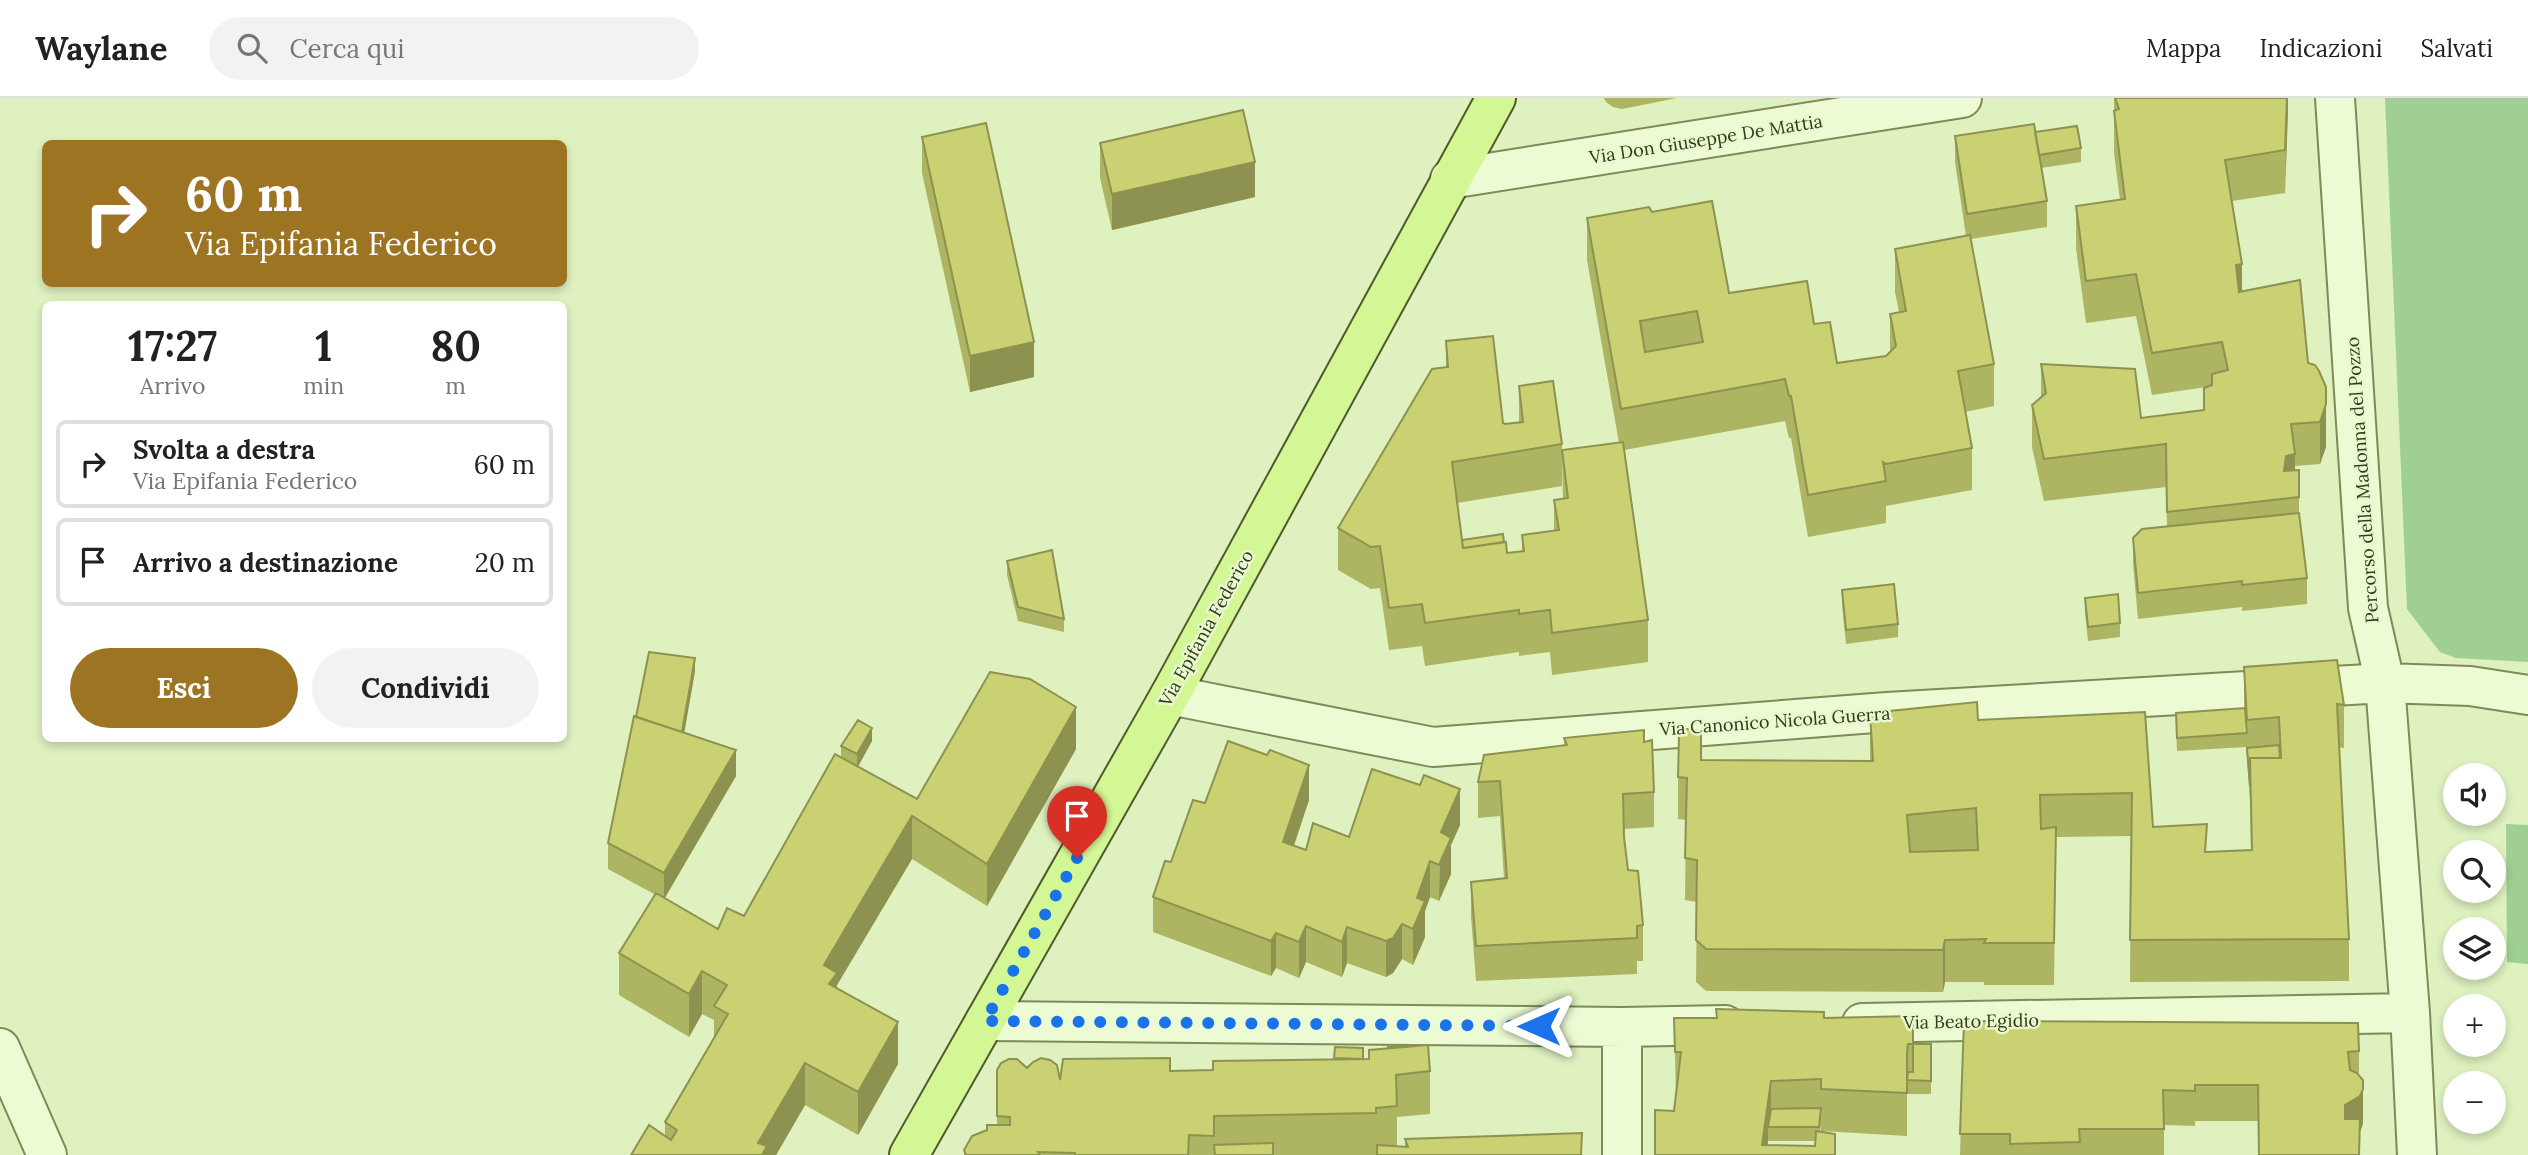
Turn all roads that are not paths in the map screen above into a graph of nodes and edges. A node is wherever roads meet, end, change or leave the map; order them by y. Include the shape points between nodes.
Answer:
1 (1496, 98) edge
2 (1962, 98) edge
3 (2335, 98) edge
4 (1450, 179) junction
5 (2385, 683) junction
6 (1170, 695) junction
7 (2528, 695) edge
8 (2410, 1013) junction
9 (985, 1021) junction
10 (1830, 1023) edge
11 (1760, 1025) edge
12 (1622, 1027) junction
13 (0, 1048) edge
14 (47, 1155) edge
15 (909, 1155) edge
16 (1622, 1155) edge
17 (2417, 1155) edge

1 - 4 main road, Via Epifania Federico
2 - 4 street, Via Don Giuseppe De Mattia
3 - 5 street, Percorso della Madonna del Pozzo via 2368,608
4 - 6 main road, Via Epifania Federico
5 - 6 street, Via Canonico Nicola Guerra via 1888,712 1433,747
5 - 7 street, Via Canonico Nicola Guerra
5 - 8 street, Percorso della Madonna del Pozzo
6 - 9 main road, Via Epifania Federico
8 - 10 street, Via Beato Egidio
8 - 17 street, Percorso della Madonna del Pozzo
9 - 12 street
9 - 15 main road, Via Epifania Federico
11 - 12 street
12 - 16 street
13 - 14 street

